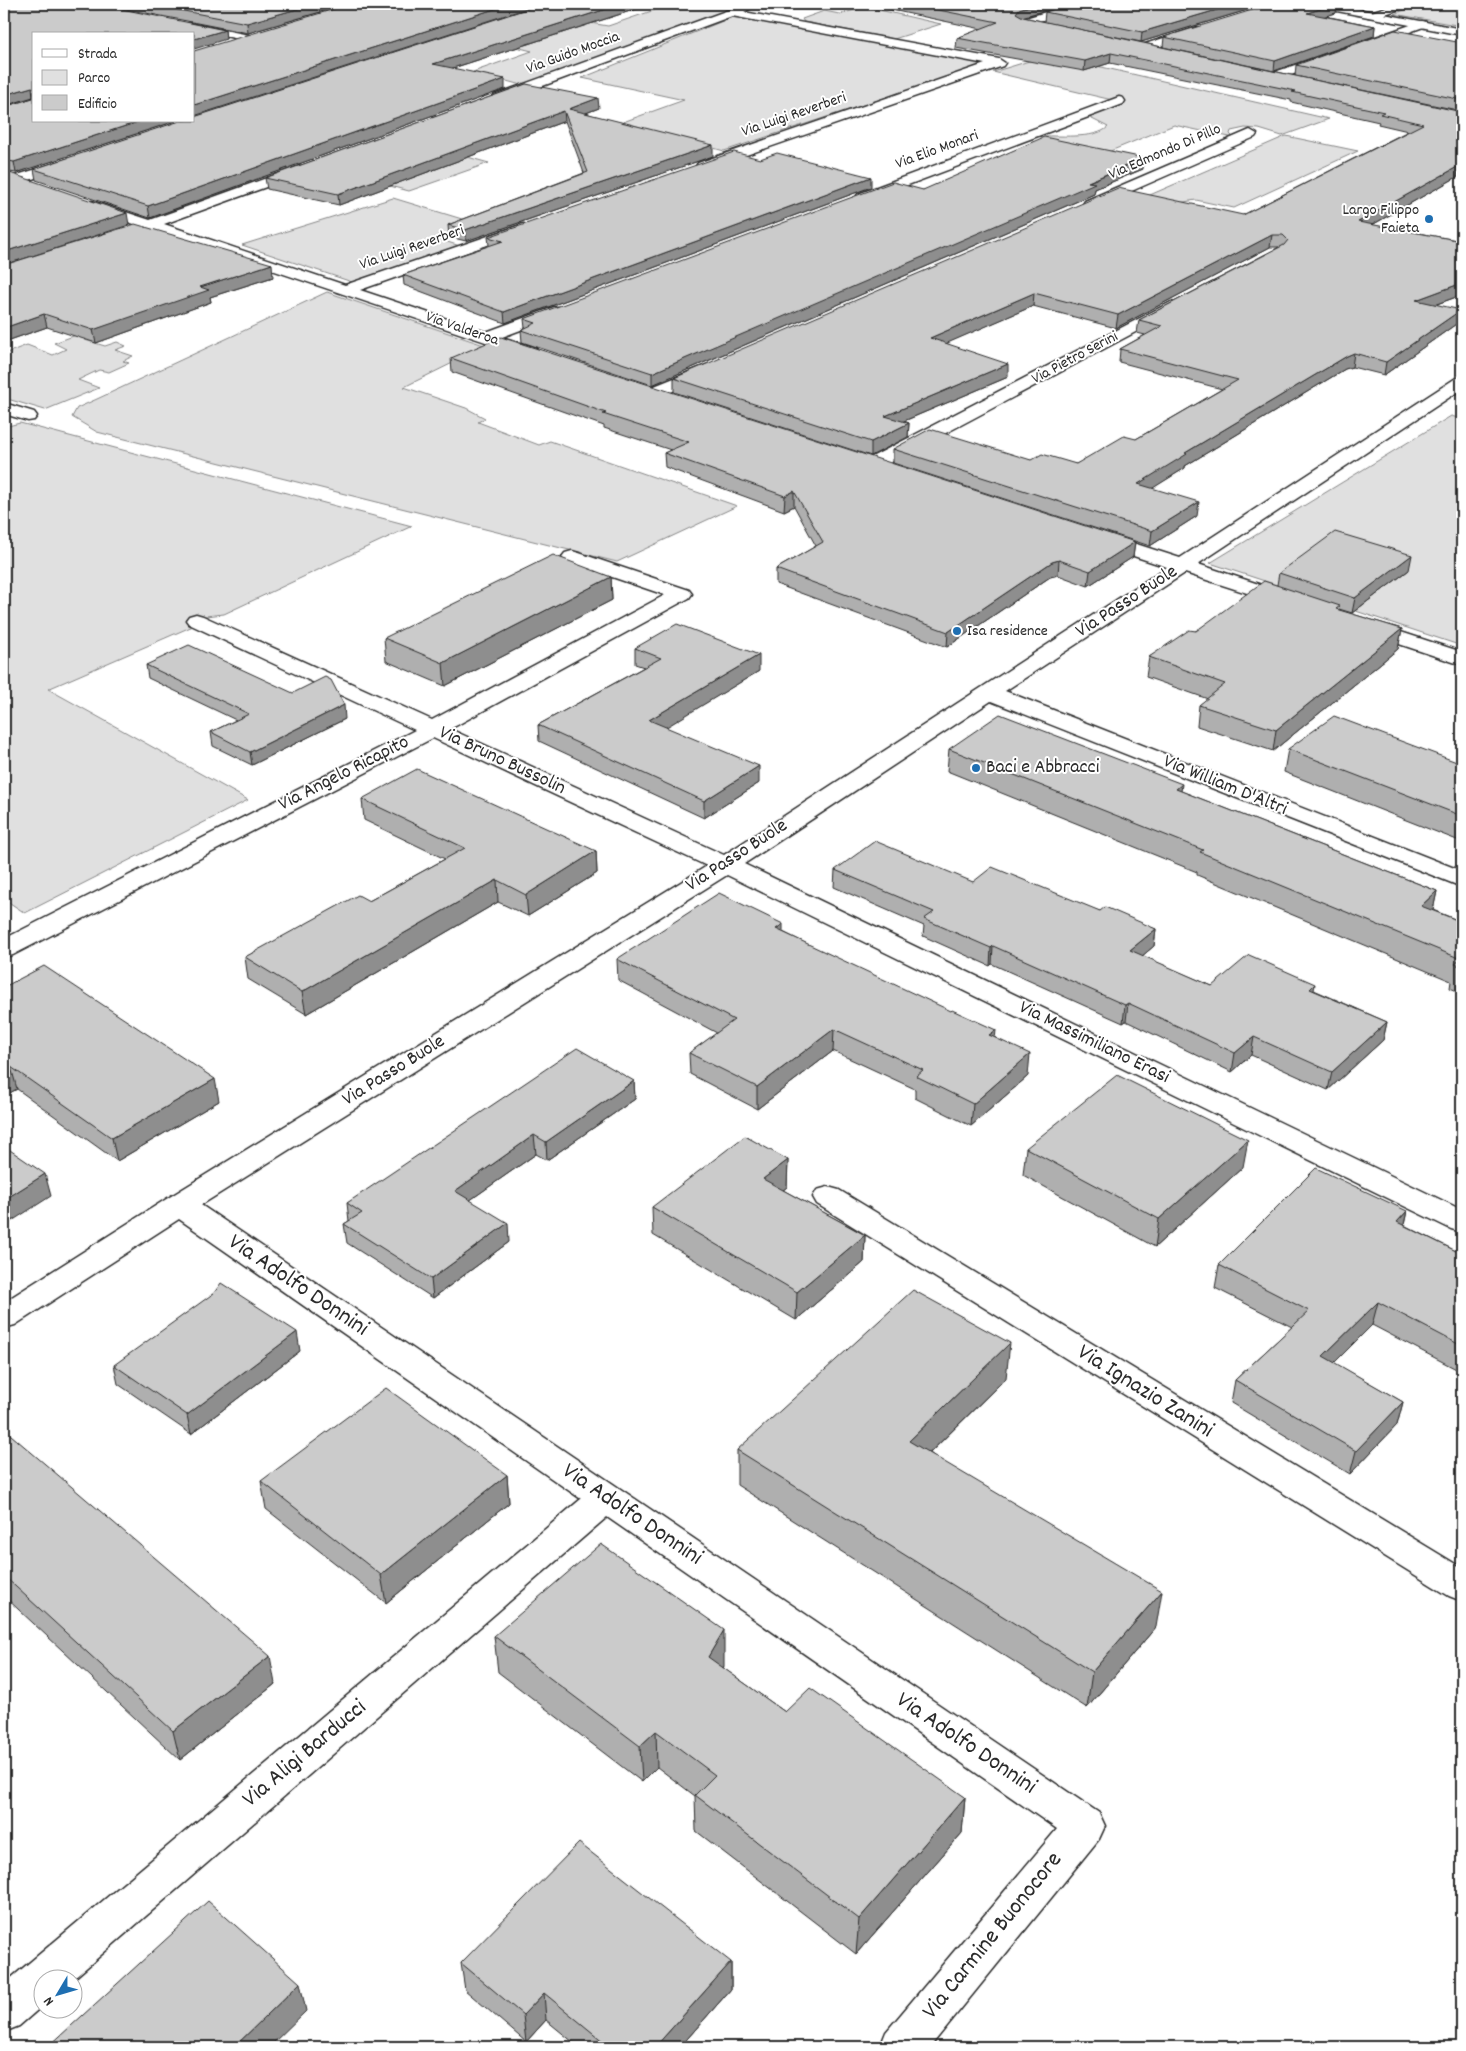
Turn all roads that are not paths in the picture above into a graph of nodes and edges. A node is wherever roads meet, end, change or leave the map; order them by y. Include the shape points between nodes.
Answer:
1 (755, 4) edge
2 (1084, 4) edge
3 (1316, 4) edge
4 (1405, 4) edge
5 (732, 12) junction
6 (1372, 15) junction
7 (1422, 24) junction
8 (182, 25) edge
9 (1209, 27) edge
10 (1060, 30) edge
11 (1462, 32) edge
12 (221, 47) edge
13 (1171, 54) edge
14 (1295, 80) edge
15 (489, 101) edge
16 (1119, 101) dead end
17 (1250, 134) dead end
18 (82, 158) edge
19 (315, 164) edge
20 (690, 170) edge
21 (10, 178) edge
22 (43, 189) edge
23 (78, 201) edge
24 (849, 202) edge
25 (1078, 209) edge
26 (149, 225) junction
27 (532, 225) edge
28 (122, 234) edge
29 (345, 290) junction
30 (1189, 298) edge
31 (570, 306) edge
32 (486, 337) junction
33 (542, 356) edge
34 (725, 362) edge
35 (1462, 382) edge
36 (634, 387) edge
37 (653, 393) junction
38 (680, 402) edge
39 (4, 408) edge
40 (28, 416) dead end
41 (855, 458) edge
42 (873, 464) junction
43 (892, 470) edge
44 (1080, 532) edge
45 (572, 558) dead end
46 (1184, 565) junction
47 (1304, 606) edge
48 (1342, 618) edge
49 (196, 620) dead end
50 (1462, 659) edge
51 (987, 692) junction
52 (433, 729) junction
53 (726, 865) junction
54 (1462, 880) edge
55 (4, 949) edge
56 (828, 1197) dead end
57 (179, 1205) junction
58 (1462, 1222) edge
59 (4, 1317) edge
60 (606, 1498) junction
61 (1462, 1586) edge
62 (1085, 1826) joint
63 (4, 2011) edge
64 (902, 2047) edge

1 - 5 street, Via Guido Moccia
2 - 10 street via 1023,22
3 - 6 street
4 - 6 street
5 - 15 street, Via Guido Moccia
5 - 20 street, Via Luigi Reverberi via 999,63
6 - 7 street
7 - 11 street
7 - 14 street via 1272,75
8 - 12 street via 253,37
9 - 13 street via 1138,47
16 - 24 street, Via Elio Monari
17 - 25 street, Via Edmondo Di Pillo
18 - 21 street
19 - 26 street
21 - 22 street
23 - 26 street, Via Valderoa
26 - 28 street
26 - 29 street, Via Valderoa
27 - 29 street, Via Luigi Reverberi
29 - 32 street, Via Valderoa
30 - 42 street, Via Pietro Serini
31 - 32 street
32 - 33 street, Via Valderoa
34 - 37 street
35 - 46 street, Via Passo Buole
36 - 37 street
37 - 38 street
39 - 40 street
41 - 42 street
42 - 43 street
44 - 46 street
45 - 52 street, Via Angelo Ricapito via 682,594
46 - 47 street
46 - 51 street, Via Passo Buole
48 - 50 street
49 - 52 street, Via Bruno Bussolin
51 - 53 street, Via Passo Buole
51 - 54 street, Via William D'Altri
52 - 53 street, Via Bruno Bussolin
52 - 55 street, Via Angelo Ricapito
53 - 57 street, Via Passo Buole
53 - 58 street, Via Massimiliano Erasi
56 - 61 street, Via Ignazio Zanini
57 - 59 street, Via Passo Buole
57 - 60 street, Via Adolfo Donnini
60 - 62 street, Via Adolfo Donnini
60 - 63 street, Via Aligi Barducci
62 - 64 street, Via Carmine Buonocore

